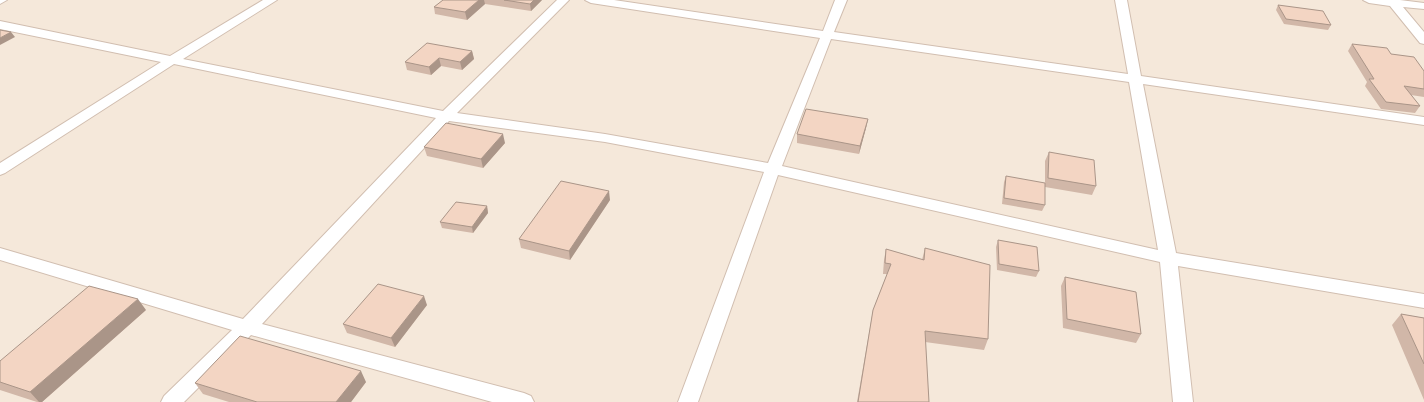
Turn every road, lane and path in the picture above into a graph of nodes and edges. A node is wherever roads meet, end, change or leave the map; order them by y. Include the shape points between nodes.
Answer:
1 (271, 0) edge
2 (563, 0) edge
3 (590, 0) edge
4 (841, 0) edge
5 (1121, 0) edge
6 (1369, 0) edge
7 (1392, 1) edge
8 (1424, 6) edge
9 (0, 25) edge
10 (827, 36) junction
11 (1424, 40) edge
12 (172, 60) junction
13 (1136, 78) junction
14 (446, 116) junction
15 (1424, 121) edge
16 (773, 169) junction
17 (0, 170) edge
18 (0, 254) edge
19 (1168, 258) junction
20 (1424, 301) edge
21 (247, 327) junction
22 (171, 402) edge
23 (524, 402) edge
24 (688, 402) edge
25 (1184, 402) edge

1 - 12 street
2 - 14 street
3 - 10 street
4 - 10 street
5 - 13 street
6 - 7 street
7 - 8 street
7 - 11 street
9 - 12 street
10 - 13 street
10 - 16 street
12 - 14 street
12 - 17 street
13 - 15 street
13 - 19 street
14 - 16 street via 605,138
14 - 21 street
16 - 19 street
16 - 24 street
18 - 21 street
19 - 20 street
19 - 25 street
21 - 22 street
21 - 23 street

